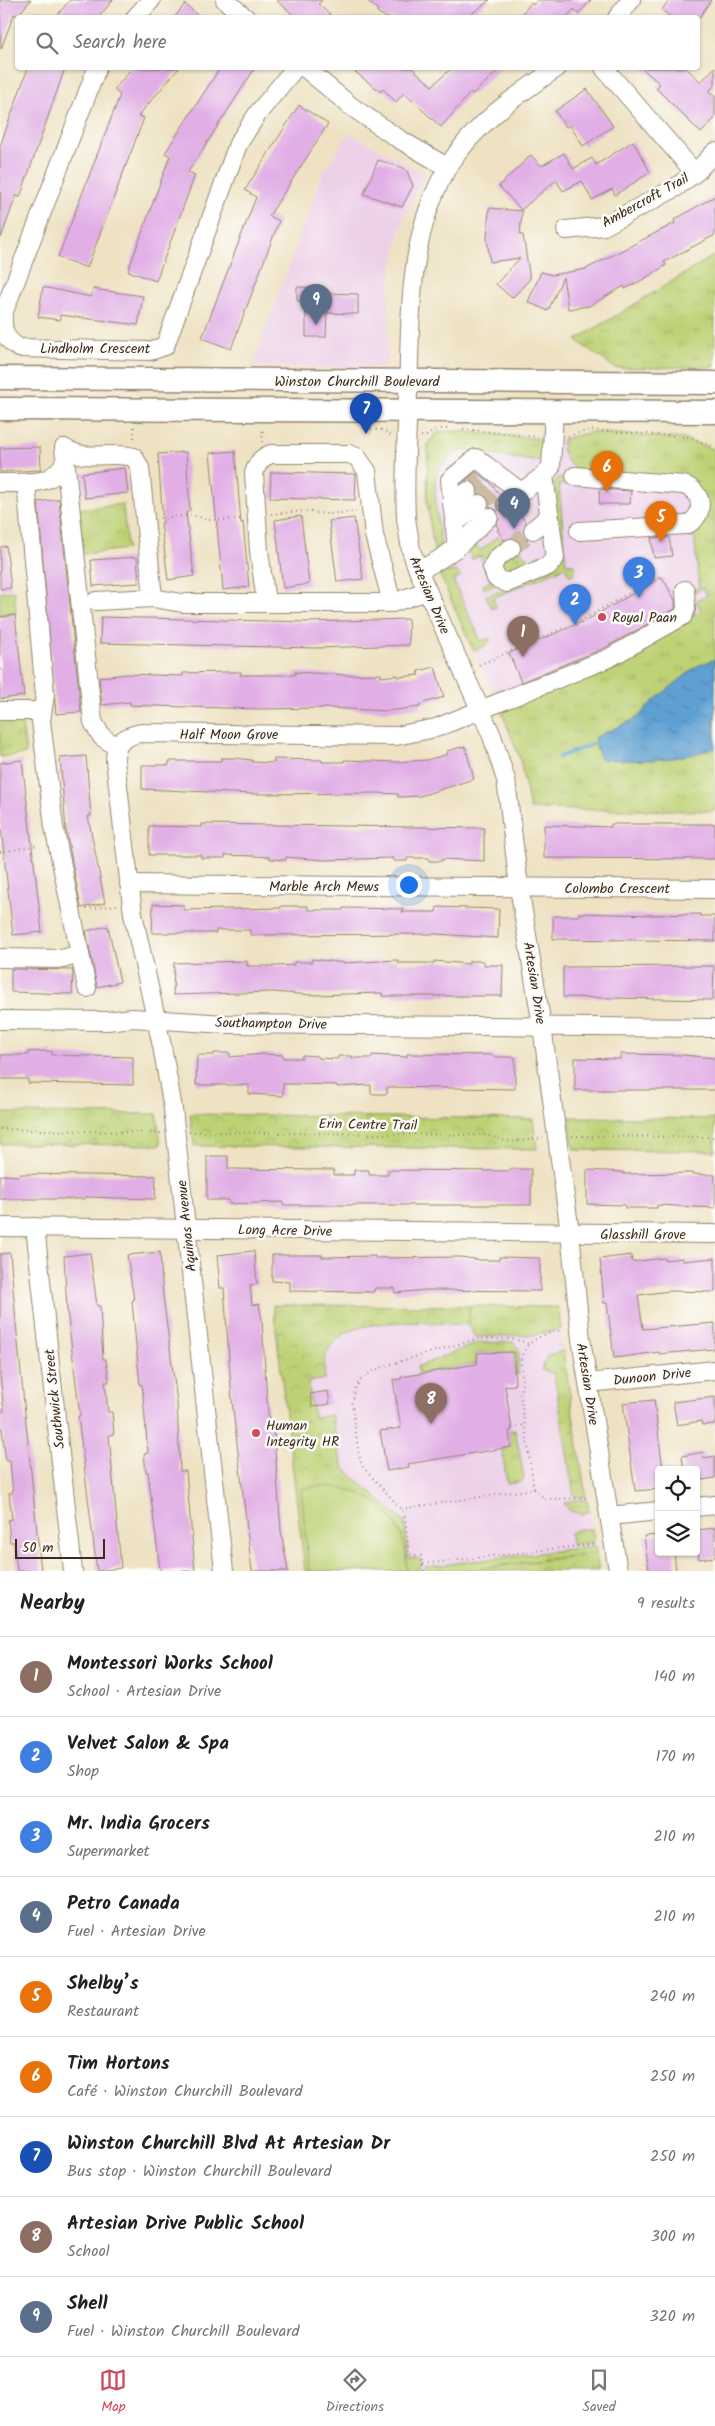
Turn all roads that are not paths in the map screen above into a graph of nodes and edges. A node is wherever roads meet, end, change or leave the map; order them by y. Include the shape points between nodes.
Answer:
1 (151, 0) edge
2 (225, 0) edge
3 (631, 0) edge
4 (138, 15) edge
5 (242, 15) edge
6 (619, 15) edge
7 (97, 70) edge
8 (293, 70) edge
9 (307, 70) edge
10 (554, 70) edge
11 (606, 70) edge
12 (715, 152) edge
13 (448, 167) junction
14 (695, 173) junction
15 (566, 230) dead end
16 (0, 378) edge
17 (408, 381) junction
18 (715, 383) edge
19 (0, 409) edge
20 (408, 410) junction
21 (554, 411) junction
22 (715, 412) edge
23 (65, 461) junction
24 (544, 475) junction
25 (575, 476) dead end
26 (26, 482) junction
27 (0, 483) edge
28 (452, 504) junction
29 (479, 504) junction
30 (549, 516) junction
31 (454, 524) junction
32 (532, 530) tunnel mouth
33 (579, 531) dead end
34 (457, 548) junction
35 (511, 548) tunnel mouth
36 (418, 570) junction
37 (685, 590) dead end
38 (427, 591) junction
39 (153, 598) junction
40 (96, 601) dead end
41 (266, 602) junction
42 (392, 603) junction
43 (481, 710) junction
44 (0, 711) edge
45 (42, 711) junction
46 (117, 747) junction
47 (129, 884) junction
48 (519, 887) junction
49 (715, 889) edge
50 (80, 954) junction
51 (0, 958) edge
52 (87, 988) dead end
53 (0, 1020) edge
54 (156, 1020) junction
55 (542, 1026) junction
56 (715, 1028) edge
57 (0, 1227) edge
58 (36, 1227) junction
59 (186, 1228) junction
60 (570, 1233) junction
61 (715, 1234) edge
62 (715, 1370) edge
63 (588, 1383) junction
64 (715, 1505) edge
65 (700, 1507) edge
66 (655, 1511) edge
67 (610, 1516) junction
68 (72, 1571) edge
69 (224, 1571) edge
70 (618, 1571) edge

1 - 4 street
2 - 5 street
3 - 6 street
7 - 8 street, Lindholm Crescent via 3,314 2,329 8,341 19,348 150,351 165,346 238,144 258,113
9 - 13 street via 352,107
10 - 13 street, Artesian Drive via 494,115 460,148
11 - 14 street
12 - 14 street, Ambercroft Trail
13 - 17 street, Artesian Drive via 432,201 417,251 411,295
14 - 15 street, Ambercroft Trail via 675,188 604,226
16 - 17 main road, Winston Churchill Boulevard
17 - 18 main road, Winston Churchill Boulevard
17 - 20 street, Artesian Drive
19 - 20 main road
20 - 21 main road
20 - 36 street, Artesian Drive via 406,518
21 - 22 main road
21 - 24 street via 551,467
23 - 26 street via 54,477 44,482
23 - 39 street via 64,448 84,457 134,456 140,468
23 - 46 street via 94,722 102,737
24 - 28 street via 502,486 476,458 450,480
24 - 30 street
25 - 33 street via 683,484 696,490 700,514 694,522 686,525
26 - 27 street
26 - 45 street via 45,695
28 - 29 street
28 - 31 street
29 - 31 street
29 - 34 street
30 - 32 street
30 - 35 street via 555,558 548,566 507,583 500,581 493,574 494,562
31 - 34 street
34 - 36 street via 436,563
36 - 38 street, Artesian Drive
37 - 43 street, Half Moon Grove via 683,616 609,658
38 - 42 street
38 - 43 street, Artesian Drive
39 - 40 street
39 - 41 street via 182,603
41 - 42 street
41 - 42 street via 254,473 262,457 271,454 349,454 357,457 367,471 374,535
43 - 46 street, Half Moon Grove via 429,730 403,735 141,733 124,738
43 - 48 street, Artesian Drive via 506,780
44 - 45 street
45 - 50 street via 54,827
46 - 47 street via 115,760
47 - 48 street, Marble Arch Mews
47 - 54 street, Aquinas Avenue
48 - 49 street, Colombo Crescent
48 - 55 street, Artesian Drive
50 - 51 street via 62,959
50 - 52 street
53 - 54 street, Southampton Drive
54 - 55 street, Southampton Drive via 226,1024
54 - 59 street, Aquinas Avenue via 173,1109
55 - 56 street
55 - 60 street, Artesian Drive
57 - 58 street, Long Acre Drive
58 - 59 street, Long Acre Drive
58 - 68 street, Southwick Street
59 - 60 street, Long Acre Drive
59 - 69 street, Aquinas Avenue
60 - 61 street, Glasshill Grove
60 - 63 street, Artesian Drive
62 - 63 street, Dunoon Drive
63 - 67 street, Artesian Drive
64 - 65 street
66 - 67 street
67 - 70 street, Artesian Drive

